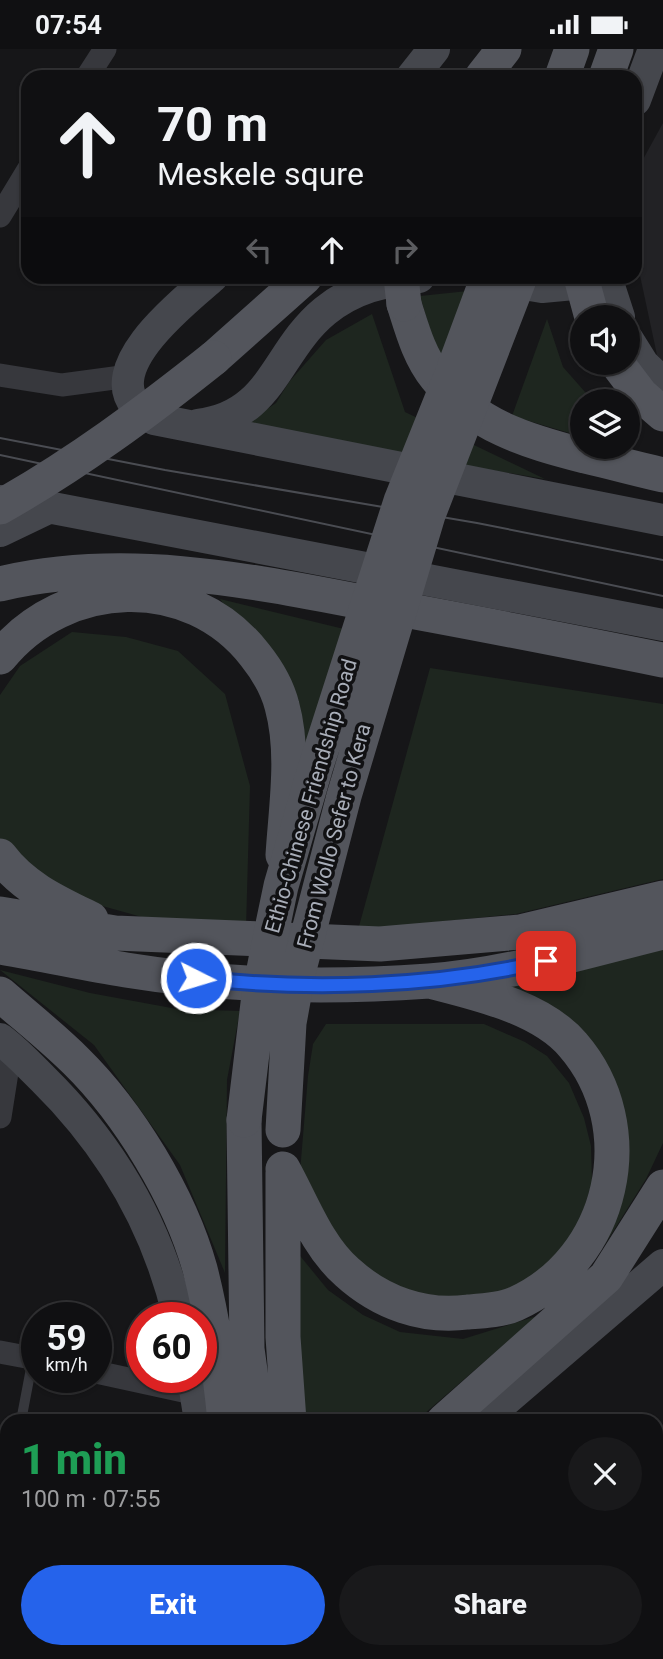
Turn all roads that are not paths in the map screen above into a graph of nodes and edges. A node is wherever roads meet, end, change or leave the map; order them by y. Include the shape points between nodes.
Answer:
1 (105, 49) edge
2 (434, 49) edge
3 (504, 49) edge
4 (572, 49) edge
5 (616, 49) edge
6 (654, 49) edge
7 (92, 70) edge
8 (418, 70) edge
9 (488, 70) edge
10 (564, 70) edge
11 (608, 70) edge
12 (642, 81) edge
13 (21, 182) edge
14 (0, 216) edge
15 (204, 284) edge
16 (297, 284) edge
17 (376, 284) edge
18 (483, 284) edge
19 (517, 284) edge
20 (521, 284) edge
21 (564, 284) edge
22 (598, 284) edge
23 (408, 286) edge
24 (600, 305) edge
25 (640, 359) edge
26 (0, 375) edge
27 (626, 375) edge
28 (129, 376) junction
29 (663, 383) edge
30 (663, 414) edge
31 (186, 426) junction
32 (663, 475) edge
33 (0, 502) edge
34 (0, 507) edge
35 (48, 508) junction
36 (663, 520) edge
37 (0, 531) edge
38 (0, 584) edge
39 (663, 625) edge
40 (0, 657) edge
41 (663, 660) edge
42 (0, 856) edge
43 (281, 886) junction
44 (663, 898) edge
45 (0, 914) edge
46 (663, 932) edge
47 (115, 933) junction
48 (0, 947) edge
49 (430, 981) junction
50 (0, 994) edge
51 (5, 1043) edge
52 (0, 1117) edge
53 (283, 1169) junction
54 (663, 1187) edge
55 (663, 1229) edge
56 (663, 1265) edge
57 (606, 1277) junction
58 (174, 1302) edge
59 (0, 1352) edge
60 (21, 1356) edge
61 (112, 1376) edge
62 (28, 1393) edge
63 (197, 1397) edge
64 (23, 1414) edge
65 (224, 1414) edge
66 (256, 1414) edge
67 (288, 1414) edge
68 (452, 1414) edge
69 (489, 1414) edge

1 - 7 street
2 - 8 main road
3 - 9 main road
4 - 10 main road
5 - 11 main road
6 - 12 main road
13 - 14 street
15 - 28 main road via 132,358
16 - 34 main road, bridge via 214,358 113,436
17 - 31 main road via 323,312 241,413 216,423
18 - 43 main road, Ethio-Chinese Friendship Road, bridge via 401,501
19 - 53 main road, From Wollo Sefer to Kera, bridge via 428,515 344,796 289,1023
20 - 21 main road via 542,288
22 - 24 main road, bridge
23 - 32 main road via 415,340 435,376 465,409 535,443
25 - 29 main road
26 - 28 street via 62,385
27 - 30 main road
28 - 31 main road via 130,396 136,406 153,419
31 - 36 main road
33 - 35 main road
35 - 37 main road
35 - 39 main road
38 - 41 main road via 96,571 171,572 262,583
40 - 43 main road, bridge via 38,623 93,597 161,596 224,622 270,674 282,706 288,750
42 - 47 main road via 25,883
43 - 66 main road, Ethio-Chinese Friendship Road, bridge via 259,995 244,1120 247,1349
44 - 47 main road via 520,932 380,944
45 - 47 main road
46 - 49 main road via 528,965
48 - 49 main road via 128,970 218,980
49 - 53 main road via 499,999 539,1019 573,1044 598,1085 611,1122 613,1159 597,1224 576,1259 548,1286 513,1305 444,1315 408,1308 375,1293 346,1271 321,1240
50 - 65 main road via 76,1061 143,1143 199,1267 218,1350
51 - 52 street
51 - 58 main road via 84,1121 127,1181 152,1232
53 - 67 main road, From Wollo Sefer to Kera via 283,1337
54 - 57 main road
55 - 57 main road
56 - 69 main road
57 - 68 main road
59 - 60 street
61 - 63 street
62 - 64 lane

